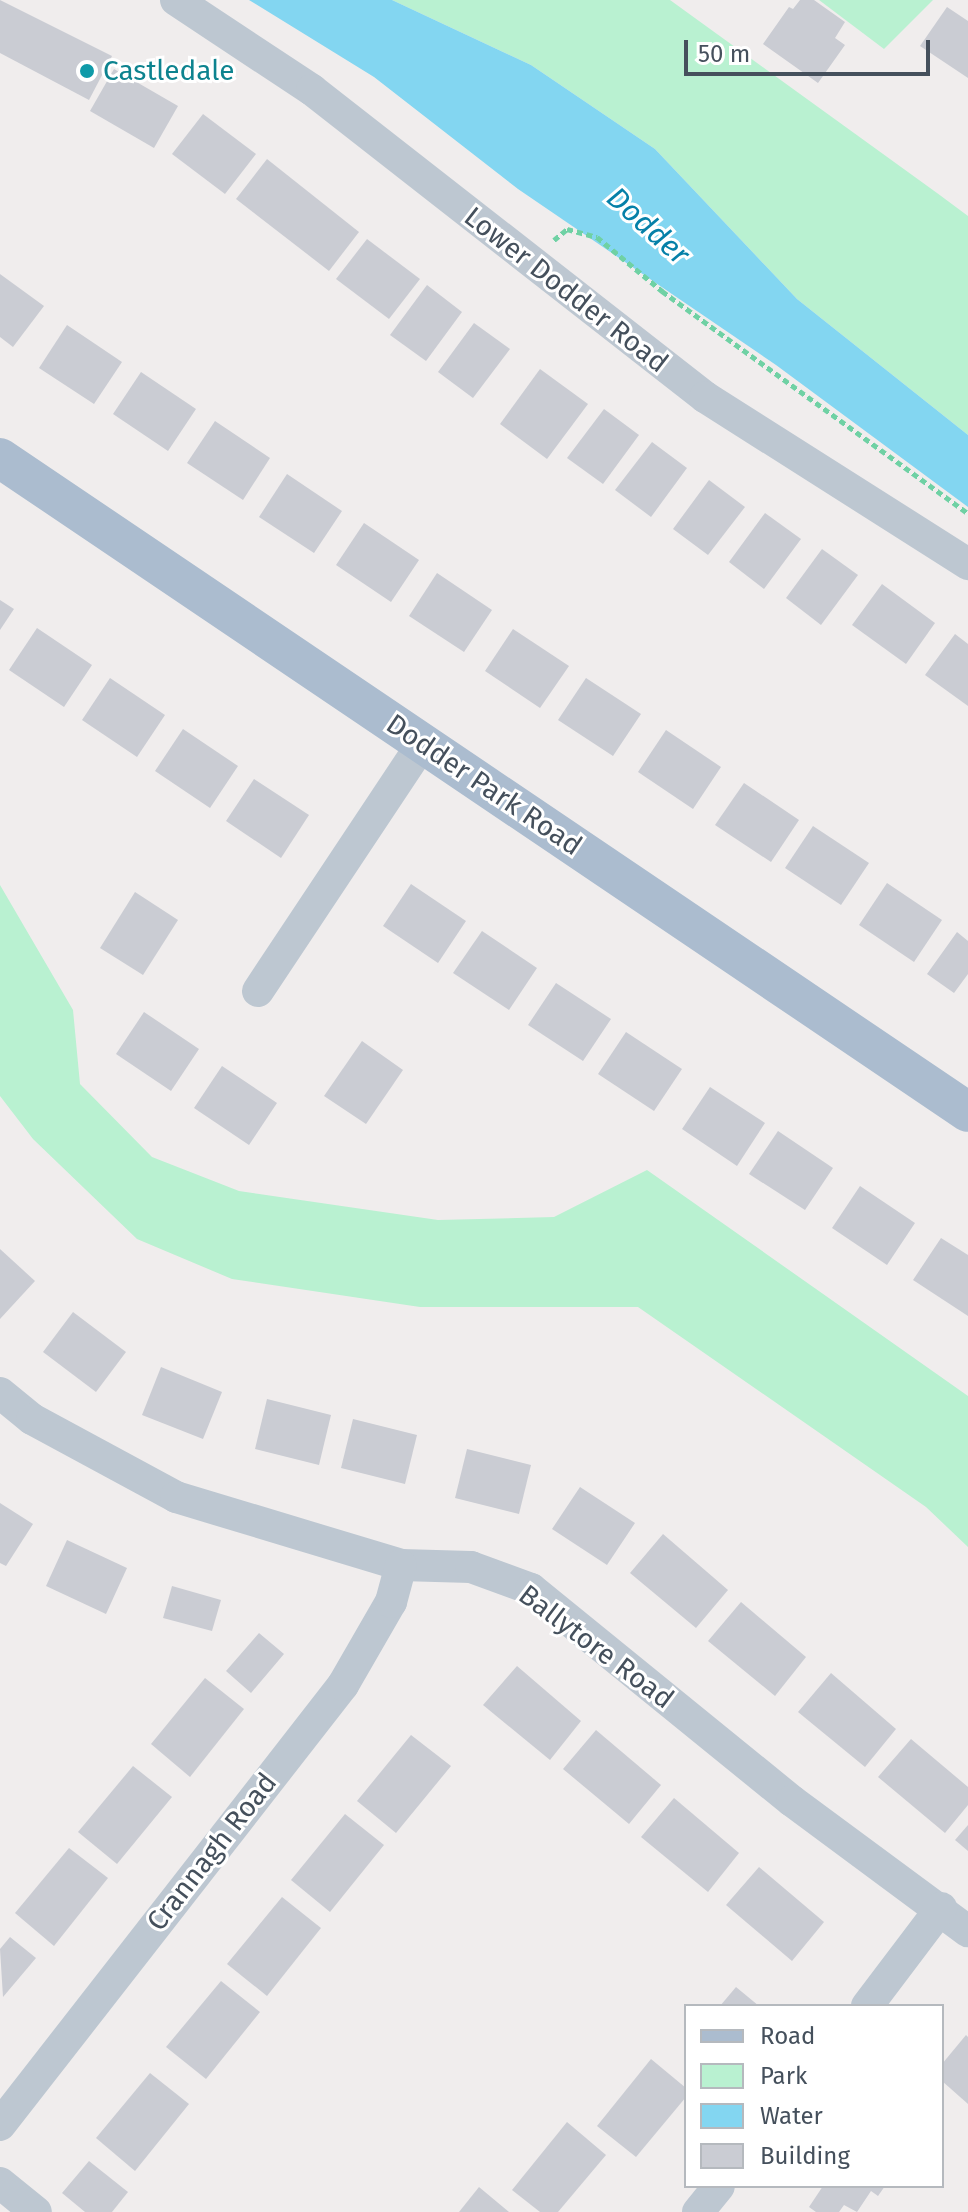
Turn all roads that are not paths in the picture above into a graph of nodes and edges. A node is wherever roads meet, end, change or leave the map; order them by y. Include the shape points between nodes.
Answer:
1 (176, 0) edge
2 (0, 458) edge
3 (968, 564) edge
4 (422, 744) junction
5 (258, 991) dead end
6 (968, 1112) edge
7 (0, 1393) edge
8 (401, 1565) junction
9 (941, 1908) junction
10 (968, 1931) edge
11 (869, 2004) edge
12 (0, 2125) edge
13 (0, 2183) edge
14 (717, 2188) edge
15 (36, 2212) edge
16 (698, 2212) edge

1 - 3 street, Lower Dodder Road via 312,90 705,397
2 - 4 main road, Dodder Park Road
4 - 5 street
4 - 6 main road, Dodder Park Road
7 - 8 street, Ballytore Road via 32,1419 176,1497
8 - 9 street, Ballytore Road via 471,1567 531,1589 792,1801
8 - 12 street, Crannagh Road via 386,1613 343,1685
9 - 10 street, Ballytore Road
9 - 11 street
13 - 15 street
14 - 16 street

